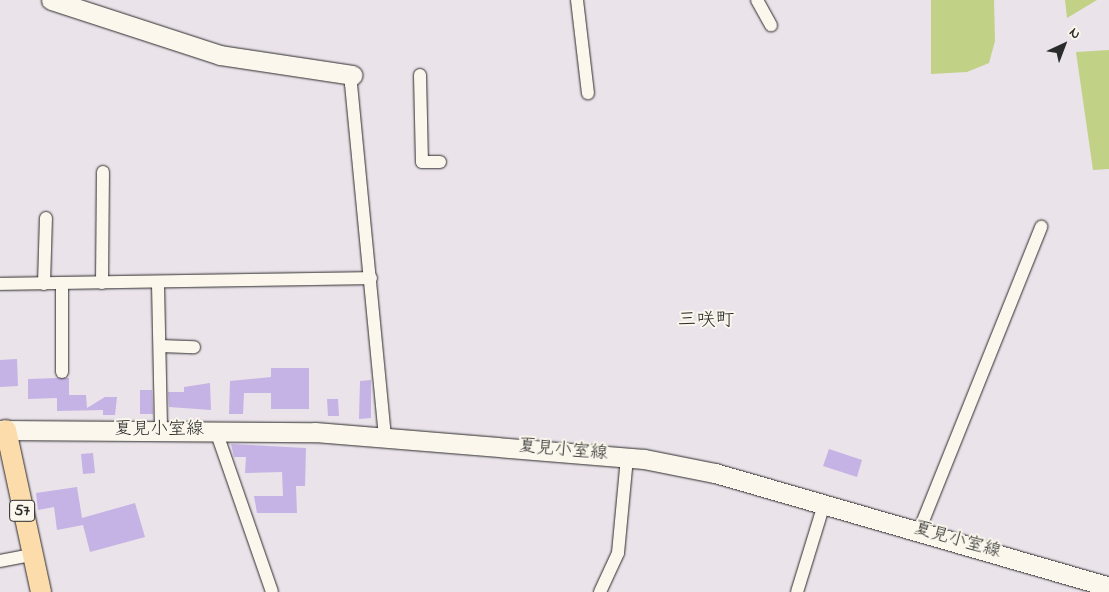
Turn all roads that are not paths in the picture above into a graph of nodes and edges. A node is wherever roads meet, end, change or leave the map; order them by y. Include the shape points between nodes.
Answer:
1 (51, 0) edge
2 (577, 0) edge
3 (757, 0) edge
4 (771, 25) dead end
5 (353, 75) joint
6 (420, 75) dead end
7 (588, 93) dead end
8 (440, 162) dead end
9 (103, 172) dead end
10 (46, 218) dead end
11 (1041, 227) dead end
12 (371, 278) junction
13 (62, 283) junction
14 (102, 283) junction
15 (0, 284) edge
16 (44, 284) junction
17 (158, 284) junction
18 (160, 346) junction
19 (194, 347) dead end
20 (62, 372) dead end
21 (3, 430) edge
22 (216, 430) junction
23 (161, 431) junction
24 (385, 436) junction
25 (627, 457) junction
26 (824, 504) junction
27 (919, 531) junction
28 (32, 555) junction
29 (0, 561) edge
30 (1109, 587) edge
31 (41, 592) edge
32 (272, 592) edge
33 (600, 592) edge
34 (797, 592) edge

1 - 5 main road via 220,55
2 - 7 street
3 - 4 street
5 - 12 street via 351,84
6 - 8 street via 422,162
9 - 14 street
10 - 16 street
11 - 27 street
12 - 17 street
12 - 24 street
13 - 14 street
13 - 16 street
13 - 20 street
14 - 17 street
15 - 16 street
17 - 18 street
18 - 19 street
18 - 23 street
21 - 23 main road, 夏見小室線
21 - 28 main road, 57
22 - 23 main road, 夏見小室線
22 - 24 main road, 夏見小室線
22 - 32 street
24 - 25 main road, 夏見小室線
25 - 26 main road, 夏見小室線 via 715,473
25 - 33 street via 618,553
26 - 27 main road, 夏見小室線
26 - 34 street
27 - 30 main road, 夏見小室線
28 - 29 street
28 - 31 main road, 57

